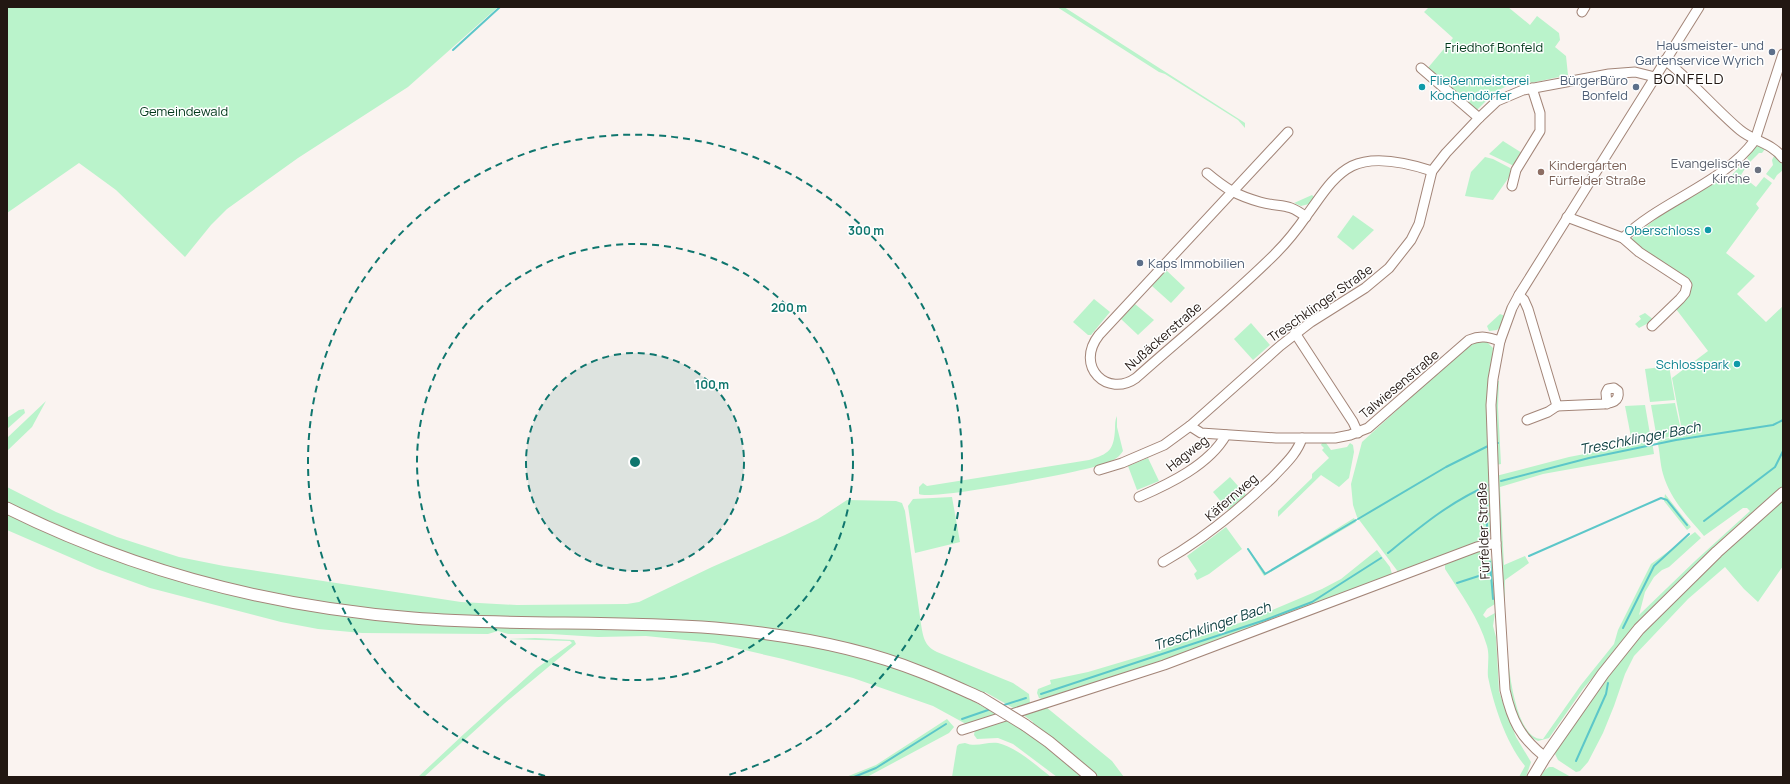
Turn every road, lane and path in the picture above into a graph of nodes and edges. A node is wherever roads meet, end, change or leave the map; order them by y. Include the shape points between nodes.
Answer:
1 (1699, 7) edge
2 (1783, 54) edge
3 (1665, 60) junction
4 (1421, 68) dead end
5 (1655, 77) junction
6 (1779, 77) edge
7 (1532, 88) junction
8 (1479, 118) junction
9 (1288, 132) dead end
10 (1755, 140) junction
11 (1783, 158) edge
12 (1432, 171) junction
13 (1207, 173) dead end
14 (1512, 186) dead end
15 (1232, 193) junction
16 (1567, 217) junction
17 (1306, 218) junction
18 (1622, 238) junction
19 (1519, 295) junction
20 (1652, 326) dead end
21 (1295, 333) junction
22 (1500, 341) junction
23 (1607, 404) dead end
24 (1556, 406) junction
25 (1527, 420) dead end
26 (1190, 426) junction
27 (1358, 433) junction
28 (1226, 435) junction
29 (1302, 438) junction
30 (1099, 470) dead end
31 (1783, 492) edge
32 (1139, 497) dead end
33 (7, 508) edge
34 (1496, 543) junction
35 (1163, 562) dead end
36 (962, 730) dead end
37 (1545, 757) junction
38 (1091, 777) edge
39 (1533, 777) edge

1 - 3 street, Fürfelder Straße
2 - 6 street
3 - 5 street, Fürfelder Straße
3 - 10 street via 1703,93 1738,129
4 - 8 street
5 - 7 street, Treschklinger Straße via 1645,73 1626,72
5 - 16 street, Fürfelder Straße
6 - 10 street
7 - 8 street, Treschklinger Straße via 1506,96 1489,107
7 - 14 street via 1540,113 1540,131 1516,170
8 - 12 street, Treschklinger Straße
9 - 15 street, Nußäckerstraße
10 - 11 street via 1774,148
10 - 18 street via 1738,161 1647,218
12 - 17 street, Nußäckerstraße via 1391,162 1375,161 1352,166 1332,182
12 - 21 street, Treschklinger Straße via 1419,224 1412,240 1400,255 1365,288
13 - 15 street
15 - 17 street via 1292,207
15 - 17 street, Nußäckerstraße via 1093,343 1089,359 1098,375 1116,385 1128,383 1136,378 1276,253
16 - 18 street
16 - 19 street, Fürfelder Straße
18 - 20 street via 1687,285 1680,299
19 - 22 street, Fürfelder Straße
19 - 24 street via 1528,309
21 - 26 street, Treschklinger Straße
21 - 27 street
22 - 27 street, Talwiesenstraße via 1486,336 1469,340 1368,428
22 - 34 street, Fürfelder Straße via 1491,405
23 - 24 street
24 - 25 street
26 - 28 street, Talwiesenstraße via 1202,433
26 - 30 street, Treschklinger Straße via 1164,445
27 - 29 street, Talwiesenstraße via 1335,438
28 - 29 street, Talwiesenstraße
28 - 32 street, Hagweg via 1219,445 1185,474
29 - 35 street, Käfernweg via 1293,455 1264,486 1213,530
31 - 37 main road via 1717,552 1639,629 1603,674
33 - 38 main road, bridge via 108,553 160,570 220,587 337,610 415,618 707,628 833,645 920,671 981,698 1024,724
34 - 36 street via 1477,547 1164,665
34 - 37 street, Fürfelder Straße via 1508,705 1521,733 1529,744
37 - 39 main road

